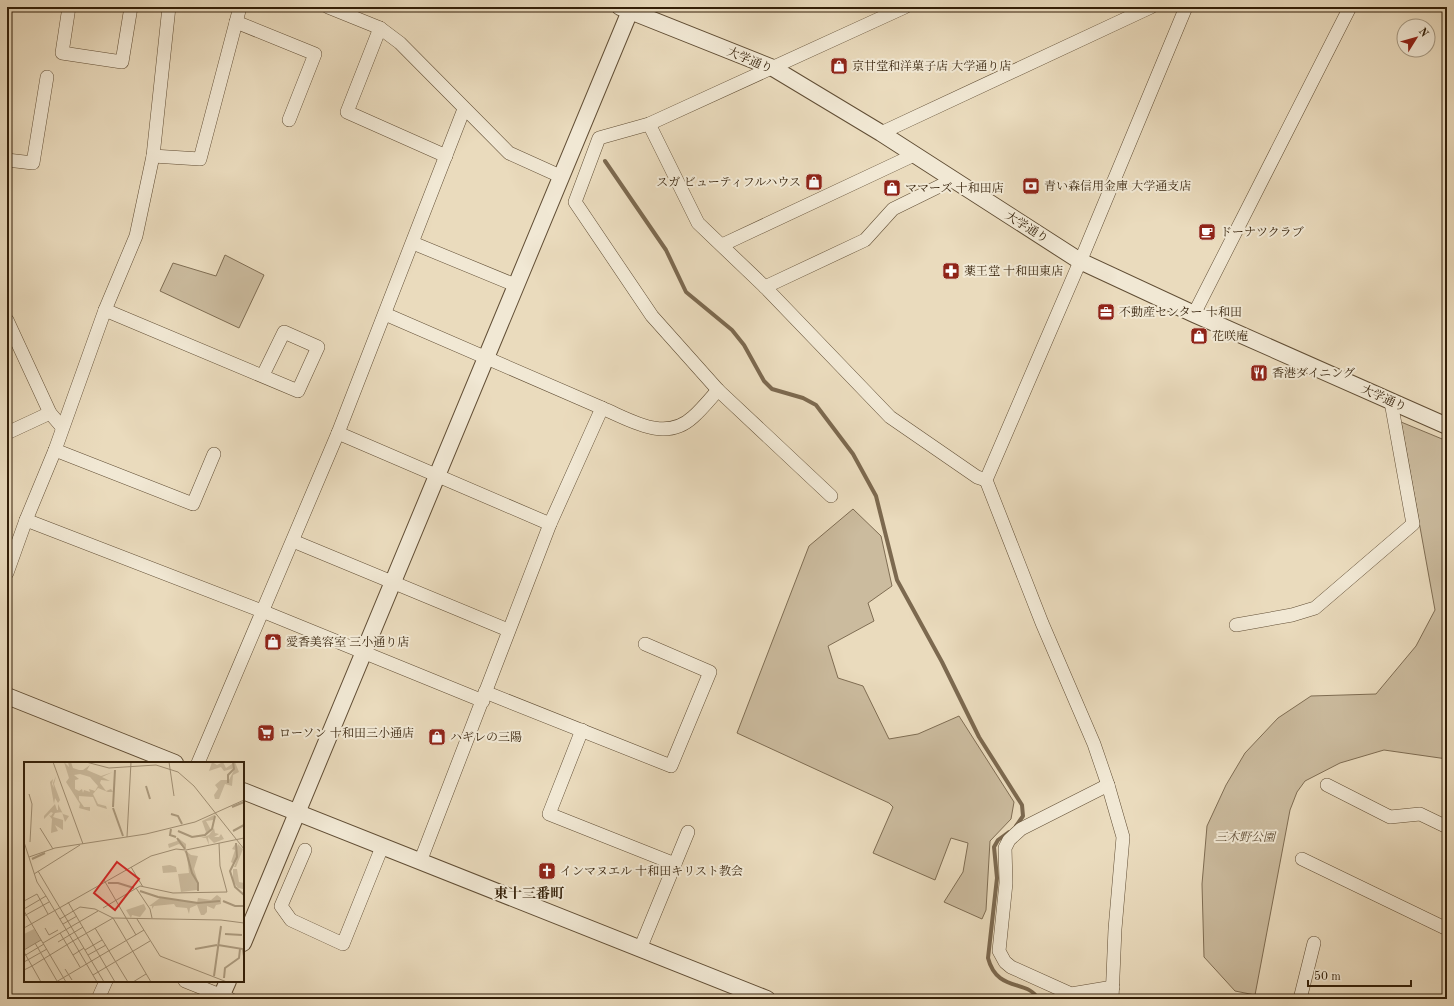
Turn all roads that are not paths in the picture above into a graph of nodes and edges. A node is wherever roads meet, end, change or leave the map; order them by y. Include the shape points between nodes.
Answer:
1 (69, 7) edge
2 (131, 7) edge
3 (169, 7) edge
4 (240, 7) edge
5 (328, 7) edge
6 (905, 7) edge
7 (1151, 7) edge
8 (1186, 7) edge
9 (1350, 7) edge
10 (627, 8) edge
11 (884, 12) edge
12 (236, 22) junction
13 (380, 28) junction
14 (773, 68) junction
15 (47, 78) dead end
16 (464, 109) junction
17 (289, 120) dead end
18 (649, 124) junction
19 (881, 133) junction
20 (914, 155) junction
21 (153, 156) junction
22 (446, 156) junction
23 (7, 160) edge
24 (560, 176) junction
25 (952, 180) junction
26 (413, 243) junction
27 (722, 245) junction
28 (1080, 261) junction
29 (515, 285) junction
30 (765, 287) junction
31 (105, 310) junction
32 (385, 314) junction
33 (1194, 314) junction
34 (7, 320) edge
35 (486, 358) junction
36 (263, 375) junction
37 (718, 390) junction
38 (1391, 402) junction
39 (602, 408) junction
40 (50, 413) junction
41 (1447, 426) edge
42 (62, 427) junction
43 (7, 433) edge
44 (338, 433) junction
45 (55, 450) junction
46 (214, 454) dead end
47 (437, 474) junction
48 (986, 480) junction
49 (831, 496) dead end
50 (26, 520) junction
51 (550, 524) junction
52 (293, 541) junction
53 (7, 573) edge
54 (392, 582) junction
55 (262, 611) junction
56 (1236, 625) dead end
57 (508, 630) junction
58 (645, 644) dead end
59 (363, 653) junction
60 (7, 696) edge
61 (484, 697) junction
62 (582, 730) junction
63 (172, 762) edge
64 (198, 762) edge
65 (1108, 784) junction
66 (1327, 785) dead end
67 (244, 791) edge
68 (296, 812) junction
69 (1447, 827) edge
70 (688, 832) dead end
71 (382, 847) junction
72 (306, 850) dead end
73 (1302, 859) dead end
74 (420, 862) junction
75 (675, 864) junction
76 (1447, 929) edge
77 (244, 941) edge
78 (1314, 943) dead end
79 (640, 949) junction
80 (106, 982) edge
81 (188, 982) edge
82 (1112, 993) edge
83 (225, 994) edge
84 (98, 999) edge
85 (767, 999) edge
86 (1300, 999) edge

1 - 2 street via 62,52 122,62
3 - 21 street
4 - 12 street
5 - 13 street
6 - 11 street
7 - 19 street
8 - 28 street
9 - 33 street
10 - 14 street, 大学通り
10 - 24 street
11 - 14 street
12 - 17 street via 314,54
12 - 21 street via 200,159
13 - 16 street via 400,43
13 - 22 street via 347,112
14 - 18 street
14 - 19 street, 大学通り
15 - 23 street via 33,163
16 - 22 street
16 - 24 street via 509,153
18 - 27 street via 698,223
18 - 37 street via 599,138 575,202 652,316
19 - 20 street, 大学通り
20 - 25 street, 大学通り
20 - 27 street
21 - 31 street via 136,236
22 - 26 street
24 - 29 street
25 - 28 street, 大学通り
25 - 30 street via 893,209 865,240
26 - 29 street
26 - 32 street
27 - 30 street
28 - 33 street, 大学通り
28 - 48 street
29 - 35 street
30 - 48 street via 890,417 977,477
31 - 36 street
31 - 42 street
32 - 35 street
32 - 44 street
33 - 38 street, 大学通り
34 - 40 street
35 - 39 street
35 - 47 street
36 - 36 street via 298,391 318,348 284,332
37 - 39 street via 693,417 674,430 661,430
37 - 49 street
38 - 41 street, 大学通り
38 - 56 street via 1413,524 1315,608 1292,615
39 - 51 street
40 - 42 street
40 - 43 street
42 - 45 street
44 - 47 street
44 - 52 street
45 - 46 street via 193,504
45 - 50 street
47 - 51 street
47 - 54 street
48 - 65 street
50 - 53 street
50 - 55 street
51 - 57 street
52 - 54 street
52 - 55 street
54 - 57 street
54 - 59 street
55 - 59 street
55 - 64 street
57 - 61 street
58 - 62 street via 710,672 671,766
59 - 61 street
59 - 68 street
60 - 63 street
61 - 62 street
61 - 74 street
62 - 75 street via 549,814
65 - 82 street via 1123,838
65 - 82 street via 1021,829 1008,840 1005,848 1006,883 999,951 1005,962 1012,967 1071,994
66 - 69 street via 1390,817 1420,814
67 - 68 street
68 - 71 street
68 - 77 street
70 - 75 street
71 - 72 street via 343,944 291,920 281,906
71 - 74 street
73 - 76 street
74 - 79 street
75 - 79 street
78 - 86 street
79 - 85 street
80 - 84 street
81 - 83 street

